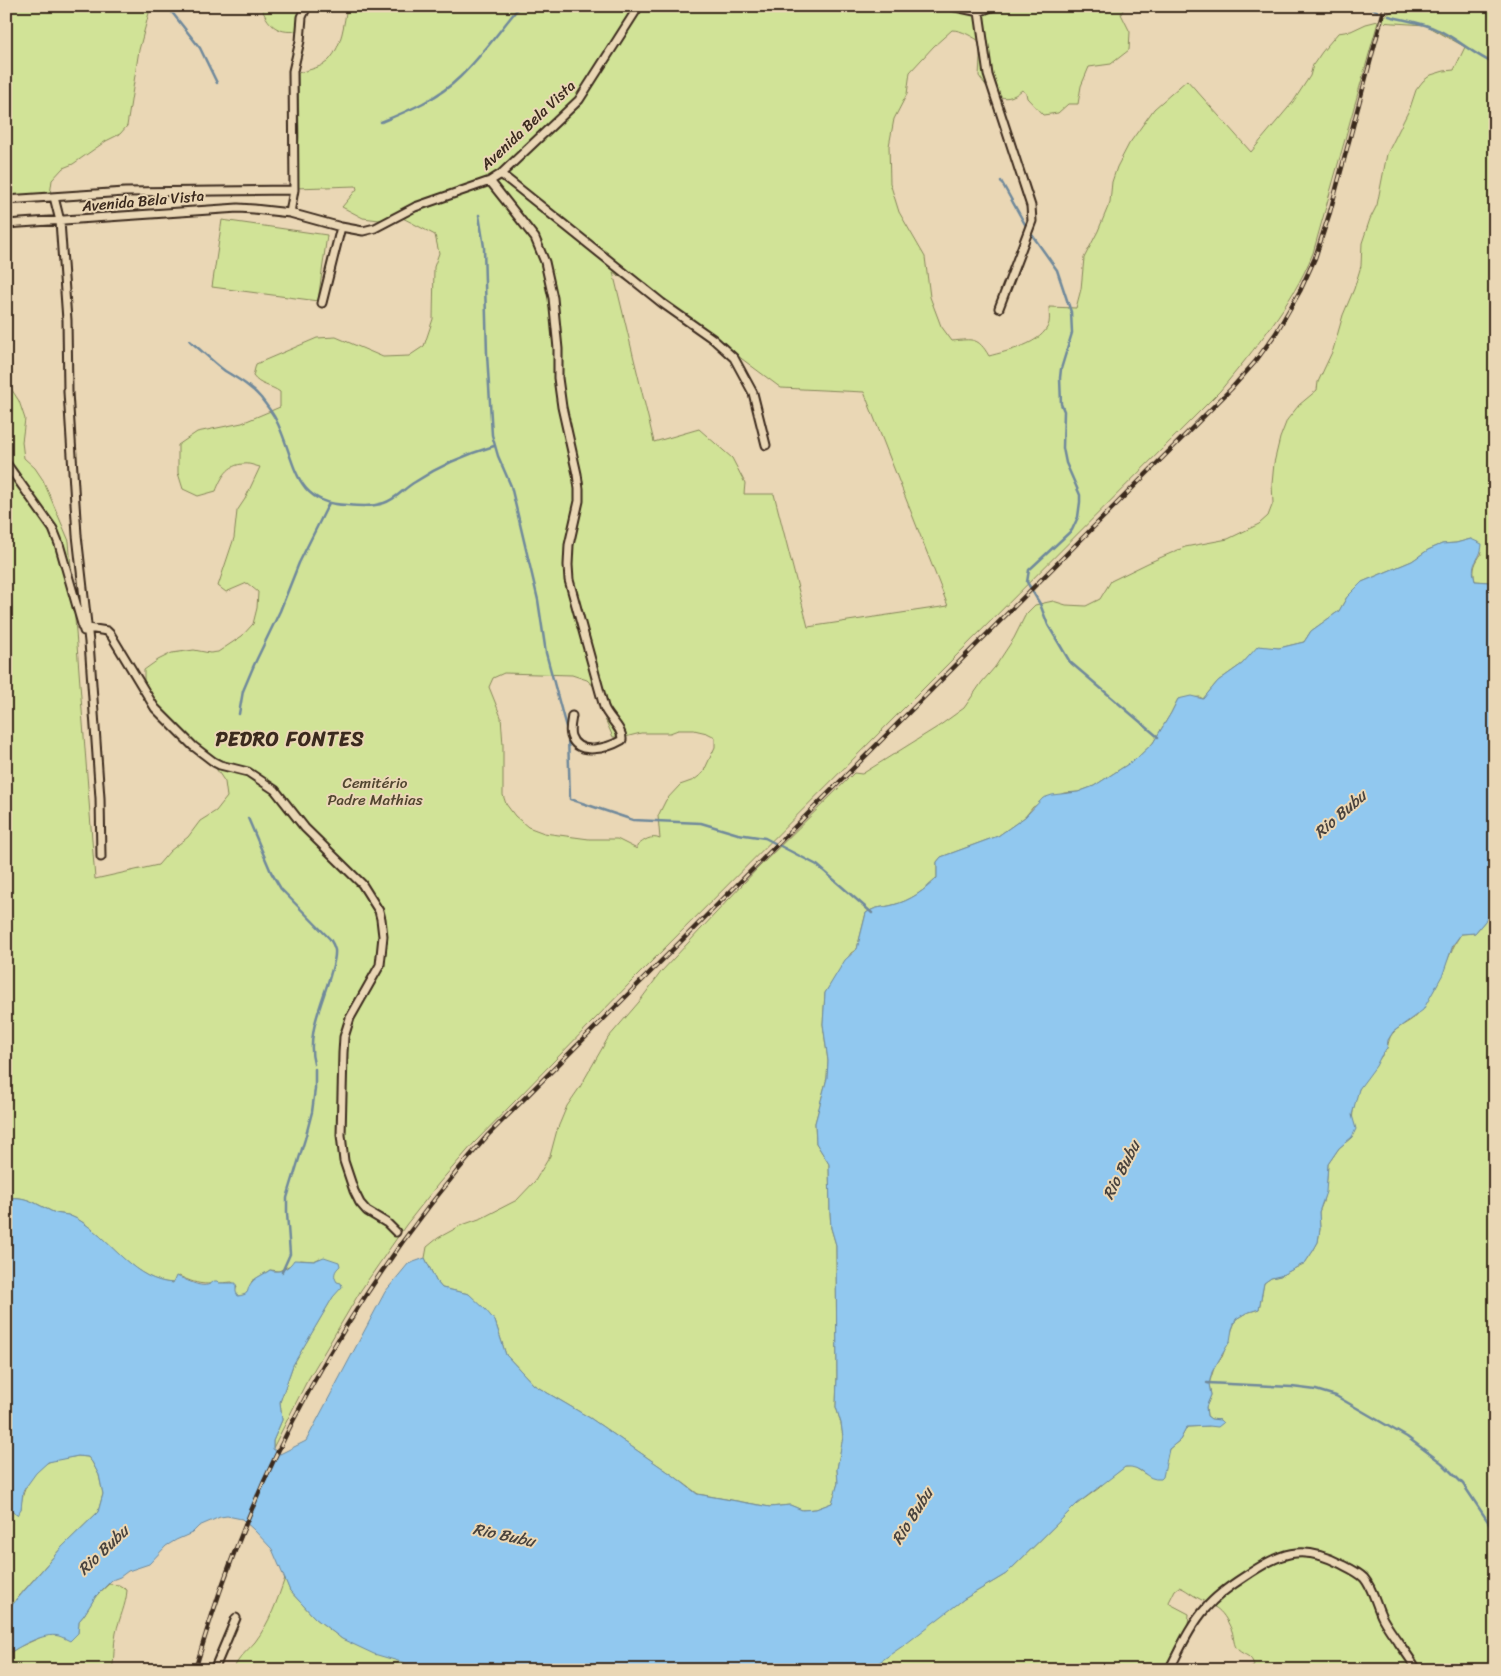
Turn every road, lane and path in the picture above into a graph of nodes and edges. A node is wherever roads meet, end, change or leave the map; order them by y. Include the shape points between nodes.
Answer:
1 (307, 6) edge
2 (638, 6) edge
3 (952, 6) edge
4 (994, 6) edge
5 (980, 12) junction
6 (501, 174) junction
7 (490, 181) junction
8 (294, 190) junction
9 (54, 197) junction
10 (6, 200) edge
11 (290, 213) junction
12 (60, 221) junction
13 (6, 224) edge
14 (340, 227) junction
15 (322, 303) dead end
16 (998, 308) dead end
17 (766, 445) dead end
18 (6, 463) edge
19 (85, 627) junction
20 (572, 716) dead end
21 (101, 857) dead end
22 (396, 1232) dead end
23 (236, 1618) dead end
24 (214, 1670) edge
25 (1169, 1670) edge
26 (1417, 1670) edge

1 - 8 street via 302,17 293,71
2 - 6 street, Avenida Bela Vista via 582,96
3 - 5 street
4 - 5 street
5 - 16 street via 988,75 1031,206 1032,221
6 - 7 street, Avenida Bela Vista
6 - 17 street via 734,358 753,393
7 - 14 street, Avenida Bela Vista via 415,207 369,230
7 - 20 street via 534,238 545,262 553,298 563,413 579,489 569,545 570,587 606,714 621,732 622,740 601,748 579,746 571,735
8 - 9 street, Avenida Bela Vista via 124,192
8 - 11 street
9 - 10 street, Avenida Bela Vista
9 - 12 street
11 - 12 street, Avenida Bela Vista via 220,209
11 - 14 street, Avenida Bela Vista
12 - 13 street, Avenida Bela Vista
12 - 19 street via 68,392
14 - 15 street
18 - 19 street via 53,529
19 - 21 street via 89,642 100,798
19 - 22 street via 111,635 155,708 193,746 220,765 248,772 275,790 305,828 362,884 378,911 383,936 380,965 348,1023 344,1037 341,1135 344,1161 360,1203
23 - 24 street
25 - 26 street via 1192,1626 1217,1597 1270,1560 1303,1552 1328,1557 1364,1578 1382,1617

